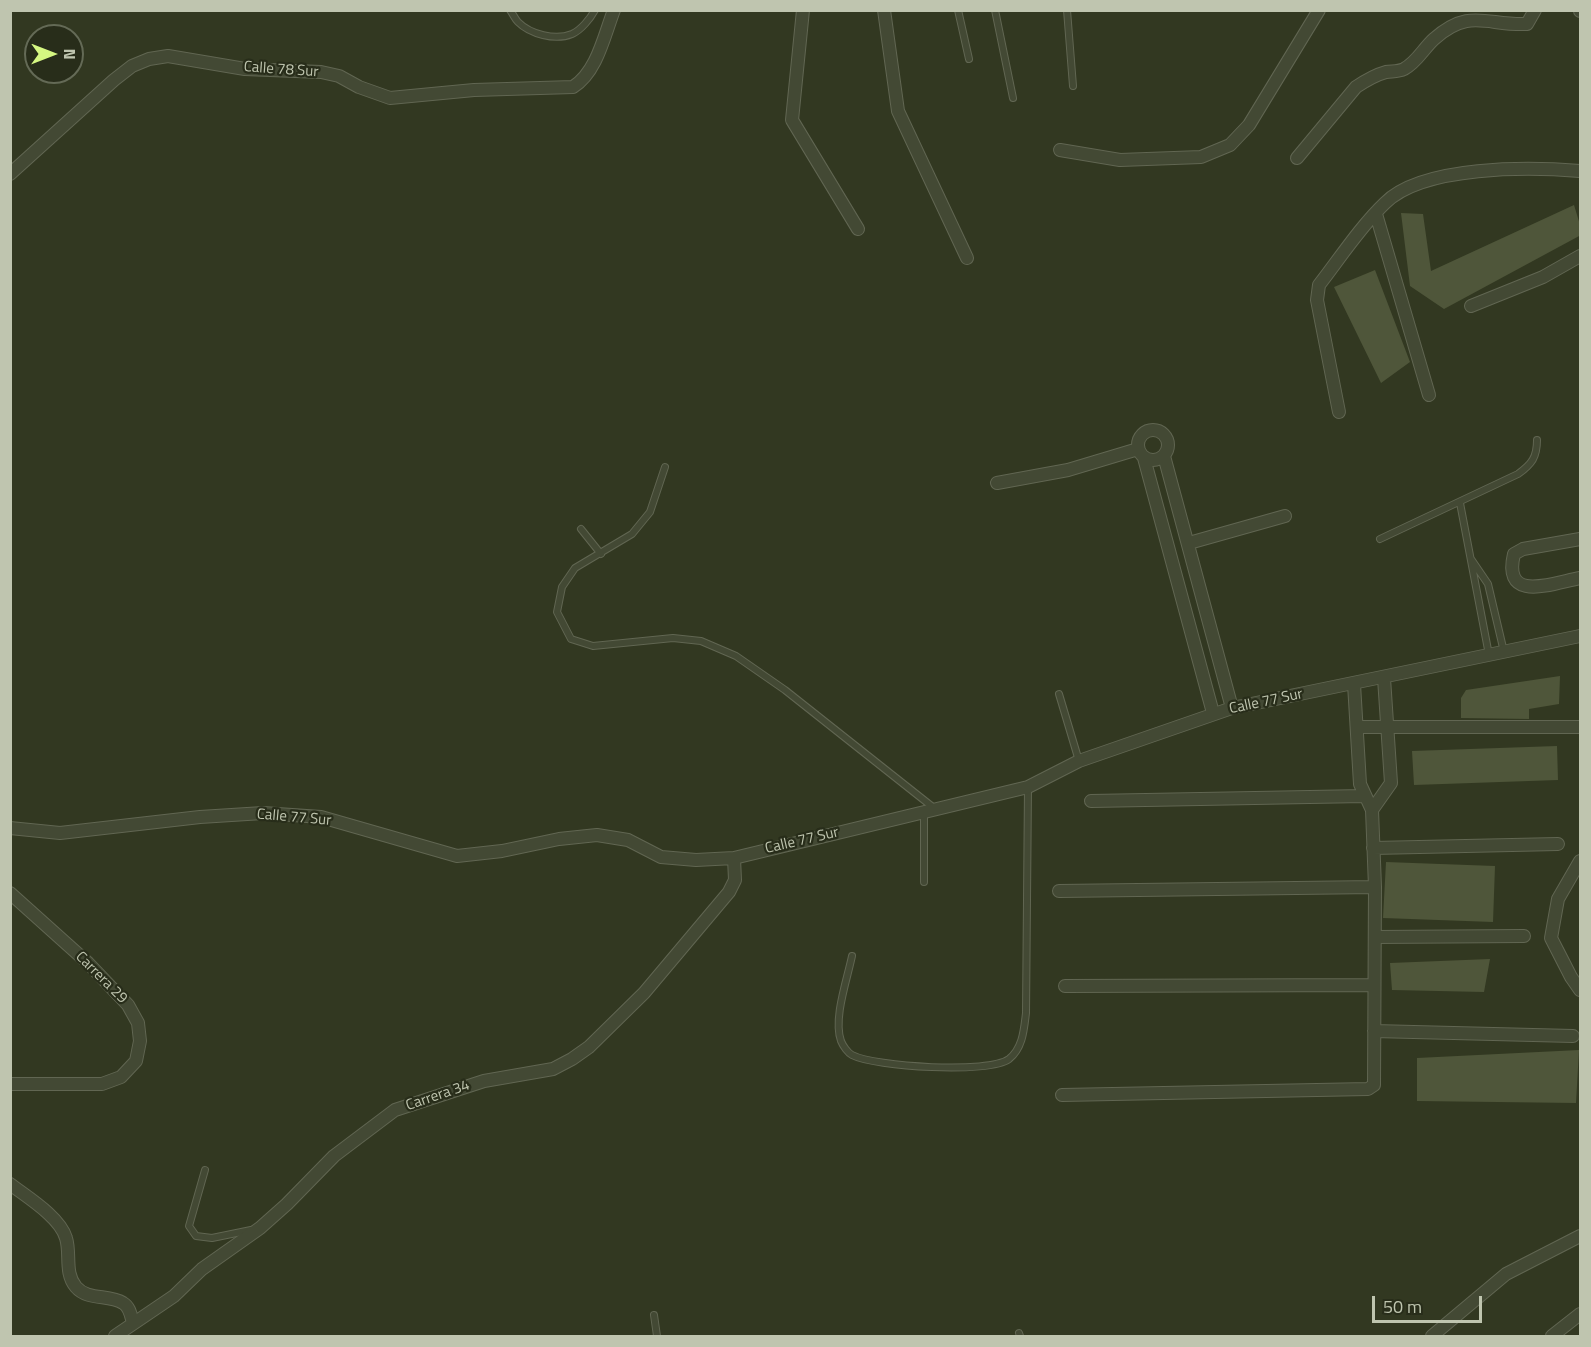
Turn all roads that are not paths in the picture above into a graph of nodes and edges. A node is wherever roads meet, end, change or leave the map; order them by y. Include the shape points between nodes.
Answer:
1 (510, 10) edge
2 (595, 10) edge
3 (614, 10) edge
4 (803, 10) edge
5 (884, 10) edge
6 (958, 10) edge
7 (995, 10) edge
8 (1067, 10) edge
9 (1319, 10) edge
10 (1535, 10) edge
11 (969, 59) dead end
12 (1073, 86) dead end
13 (1013, 98) dead end
14 (1060, 150) dead end
15 (1297, 158) dead end
16 (1581, 171) edge
17 (10, 174) edge
18 (1376, 213) junction
19 (858, 229) dead end
20 (1581, 256) edge
21 (967, 258) dead end
22 (1471, 306) dead end
23 (1429, 395) dead end
24 (1339, 412) dead end
25 (1537, 440) dead end
26 (1141, 454) junction
27 (1164, 456) junction
28 (665, 467) dead end
29 (997, 483) dead end
30 (1460, 503) junction
31 (1285, 516) dead end
32 (581, 529) dead end
33 (1380, 538) dead end
34 (1581, 539) edge
35 (1189, 543) junction
36 (601, 554) junction
37 (1471, 559) junction
38 (1581, 578) edge
39 (1581, 636) edge
40 (1504, 652) junction
41 (1489, 656) junction
42 (1384, 678) junction
43 (1354, 684) junction
44 (1059, 694) dead end
45 (1232, 708) junction
46 (1213, 713) junction
47 (1357, 727) junction
48 (1388, 727) junction
49 (1581, 727) edge
50 (1079, 761) junction
51 (1028, 787) junction
52 (1364, 796) junction
53 (1091, 801) dead end
54 (1372, 810) junction
55 (929, 811) junction
56 (10, 828) edge
57 (1558, 844) dead end
58 (1373, 848) junction
59 (734, 858) junction
60 (1581, 861) edge
61 (924, 882) dead end
62 (1375, 887) junction
63 (1059, 891) dead end
64 (10, 893) edge
65 (1524, 936) dead end
66 (1375, 937) junction
67 (852, 956) dead end
68 (1374, 985) junction
69 (1065, 986) dead end
70 (1581, 990) edge
71 (1374, 1031) junction
72 (1573, 1036) dead end
73 (10, 1084) edge
74 (1062, 1095) dead end
75 (204, 1170) dead end
76 (10, 1184) edge
77 (260, 1228) junction
78 (1581, 1236) edge
79 (1581, 1314) edge
80 (654, 1315) dead end
81 (134, 1323) junction
82 (115, 1336) edge
83 (657, 1336) edge
84 (1432, 1336) edge
85 (1552, 1336) edge

1 - 2 lane via 517,22 550,37 572,34
3 - 17 street, Calle 78 Sur via 592,68 573,87 390,98 321,72 245,69 168,56 148,59 114,80
4 - 19 street via 792,120
5 - 21 street via 898,111
6 - 11 lane
7 - 13 lane
8 - 12 lane
9 - 14 street via 1249,125 1230,145 1201,157 1120,160
10 - 15 street via 1527,24 1482,19 1455,24 1402,70 1368,79 1356,87
16 - 18 street via 1485,170 1418,183 1386,202
18 - 23 street
18 - 24 street via 1319,285 1317,300
20 - 22 street via 1543,277
25 - 30 lane via 1532,464
26 - 27 street via 1151,461
26 - 27 street via 1138,441 1142,434 1157,430 1168,441
26 - 29 street
26 - 46 street
27 - 35 street
28 - 36 lane via 650,512 632,534
30 - 33 lane
30 - 37 lane
31 - 35 street
32 - 36 lane
34 - 38 street via 1523,549 1514,554 1511,565 1514,578 1529,588
35 - 45 street
36 - 55 lane via 575,568 562,587 557,612 571,639 594,646 673,638 701,641 736,656 785,690
37 - 40 lane via 1488,584
37 - 41 lane
39 - 40 street, Calle 77 Sur
40 - 41 street, Calle 77 Sur
41 - 42 street, Calle 77 Sur
42 - 43 street, Calle 77 Sur
42 - 48 street
43 - 45 street, Calle 77 Sur
43 - 47 street
44 - 50 lane
45 - 46 street, Calle 77 Sur
46 - 50 street, Calle 77 Sur
47 - 48 street
47 - 52 street
48 - 49 street
48 - 54 street via 1391,783
50 - 51 street, Calle 77 Sur
51 - 55 street, Calle 77 Sur
51 - 67 lane via 1026,1013 1023,1038 1010,1058 992,1066 963,1067 880,1064 851,1054 841,1044 838,1026
52 - 53 street
52 - 54 street
54 - 58 street
55 - 59 street, Calle 77 Sur
55 - 61 lane
56 - 59 street, Calle 77 Sur via 60,833 263,813 321,817 457,856 597,835 628,840 661,857
57 - 58 street
58 - 62 street
59 - 77 street, Carrera 34 via 735,880 729,892 644,993 589,1047 553,1069 484,1080 395,1110 334,1156
60 - 70 street via 1558,899 1551,938
62 - 63 street
62 - 66 street
64 - 73 street, Carrera 29 via 128,1005 138,1023 140,1041 136,1061 121,1077 102,1084
65 - 66 street
66 - 68 street
68 - 69 street
68 - 71 street
71 - 72 street
71 - 74 street via 1374,1085 1368,1089
75 - 77 lane via 189,1226 196,1236 212,1238
76 - 81 street via 59,1224 66,1236 70,1279 78,1289 123,1303
77 - 81 street, Carrera 34
78 - 84 street via 1506,1274
79 - 85 street
80 - 83 lane
81 - 82 street, Carrera 34

